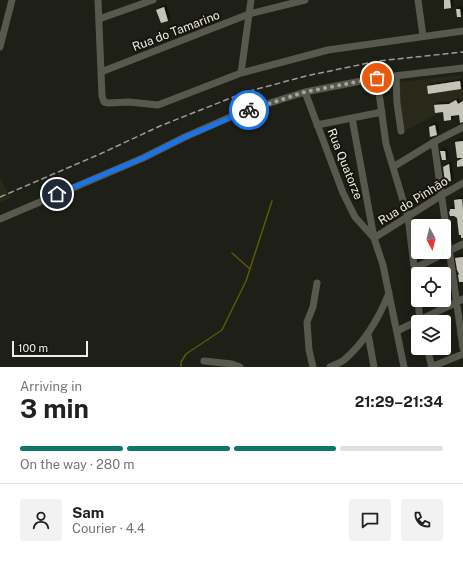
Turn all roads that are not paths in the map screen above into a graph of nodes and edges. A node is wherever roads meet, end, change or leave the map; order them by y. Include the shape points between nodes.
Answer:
1 (12, 0) edge
2 (153, 0) edge
3 (251, 0) edge
4 (305, 0) edge
5 (418, 0) edge
6 (99, 1) edge
7 (249, 14) junction
8 (99, 19) junction
9 (463, 31) edge
10 (2, 32) edge
11 (423, 36) junction
12 (0, 47) edge
13 (463, 68) edge
14 (101, 72) junction
15 (241, 73) junction
16 (396, 76) junction
17 (377, 78) junction
18 (305, 92) junction
19 (382, 112) junction
20 (352, 118) junction
21 (317, 125) junction
22 (463, 127) edge
23 (400, 131) dead end
24 (434, 142) junction
25 (393, 167) junction
26 (463, 183) edge
27 (442, 194) junction
28 (408, 217) junction
29 (0, 219) edge
30 (446, 219) edge
31 (374, 238) junction
32 (463, 244) edge
33 (451, 250) edge
34 (451, 256) edge
35 (434, 259) edge
36 (415, 267) edge
37 (417, 267) edge
38 (317, 283) dead end
39 (389, 293) junction
40 (460, 300) edge
41 (431, 315) edge
42 (411, 325) edge
43 (397, 331) junction
44 (368, 334) junction
45 (463, 348) edge
46 (463, 354) edge
47 (429, 355) edge
48 (204, 361) dead end
49 (344, 364) edge
50 (240, 367) edge
51 (313, 367) edge
52 (330, 367) edge
53 (374, 367) edge
54 (404, 367) edge
55 (432, 367) edge

1 - 10 street
2 - 8 street
3 - 7 street
4 - 7 street, Rua do Tamarino
5 - 11 street
6 - 8 street
7 - 14 street, Rua do Tamarino
7 - 15 street
8 - 14 street
9 - 11 street
10 - 12 street
11 - 15 street via 328,50
13 - 16 street
14 - 15 street via 104,102 158,105
16 - 17 street
16 - 23 street
17 - 18 street
17 - 19 street
18 - 21 street, Rua Quatorze
18 - 29 street via 244,111 143,158
19 - 20 street
19 - 25 street via 386,144
20 - 21 street
20 - 31 street
21 - 31 street, Rua Quatorze via 355,217
22 - 24 street
24 - 25 street
24 - 27 street
25 - 28 street
26 - 27 street, Rua do Pinhão
27 - 28 street, Rua do Pinhão
27 - 30 street
28 - 31 street, Rua do Pinhão
28 - 36 street
31 - 39 street
32 - 33 street
34 - 40 street
35 - 37 street
38 - 51 street via 313,307 307,322 308,350
39 - 43 street
39 - 44 street via 380,315
40 - 41 street
40 - 45 street
42 - 43 street
43 - 54 street
44 - 49 street
44 - 53 street
46 - 55 street
47 - 55 street
48 - 50 street
49 - 52 street

